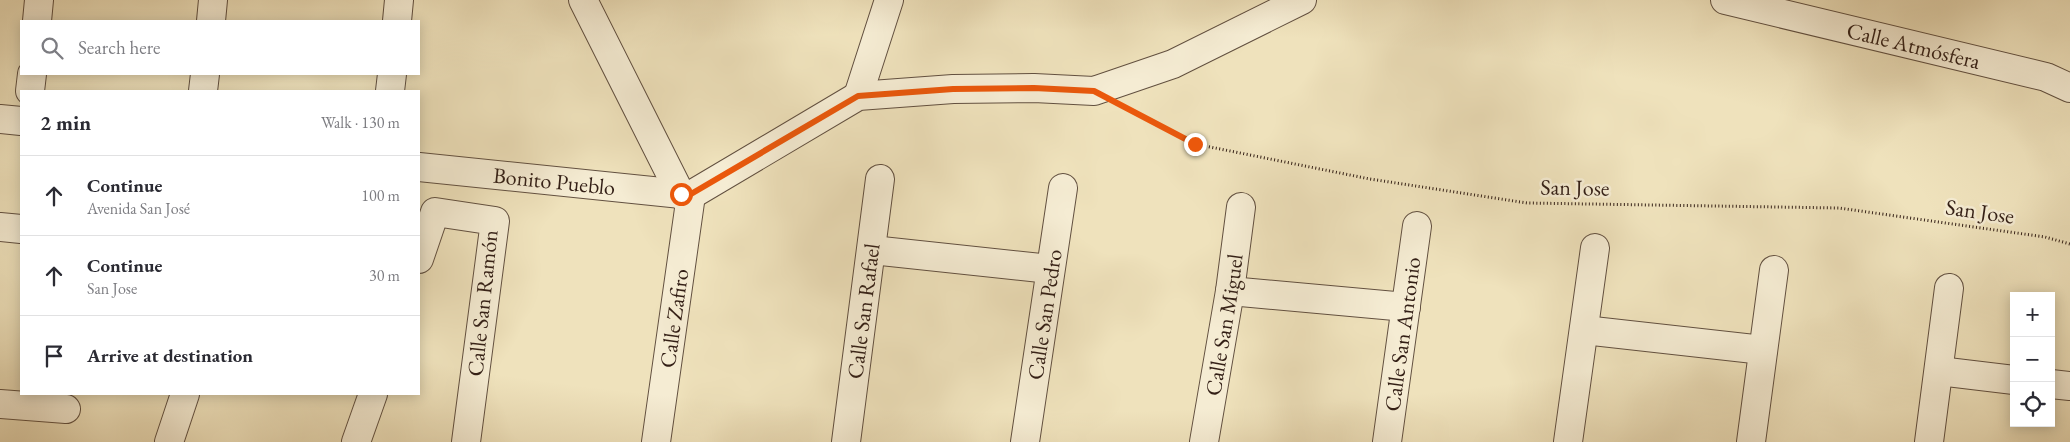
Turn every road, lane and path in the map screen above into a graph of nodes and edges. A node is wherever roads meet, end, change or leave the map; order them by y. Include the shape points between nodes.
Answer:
1 (39, 0) edge
2 (213, 0) edge
3 (399, 0) edge
4 (583, 0) edge
5 (1302, 0) edge
6 (1738, 1) edge
7 (894, 4) edge
8 (37, 20) edge
9 (211, 20) edge
10 (397, 20) edge
11 (32, 75) edge
12 (205, 75) edge
13 (392, 75) edge
14 (2070, 88) edge
15 (30, 90) edge
16 (203, 90) edge
17 (390, 90) edge
18 (1094, 91) junction
19 (858, 96) junction
20 (0, 120) edge
21 (20, 121) edge
22 (420, 167) edge
23 (880, 179) dead end
24 (1063, 188) dead end
25 (686, 194) junction
26 (1240, 207) dead end
27 (1417, 226) dead end
28 (0, 227) edge
29 (20, 228) edge
30 (2070, 244) edge
31 (1595, 248) dead end
32 (872, 250) junction
33 (420, 256) edge
34 (1050, 269) junction
35 (1774, 270) dead end
36 (1949, 288) dead end
37 (1230, 290) junction
38 (1406, 307) junction
39 (1584, 330) junction
40 (1763, 350) junction
41 (1939, 371) junction
42 (2010, 380) edge
43 (2055, 384) edge
44 (2070, 386) edge
45 (185, 395) edge
46 (373, 395) edge
47 (0, 404) edge
48 (66, 409) dead end
49 (169, 442) edge
50 (356, 442) edge
51 (466, 442) edge
52 (656, 442) edge
53 (846, 442) edge
54 (1025, 442) edge
55 (1204, 442) edge
56 (1387, 442) edge
57 (1568, 442) edge
58 (1751, 442) edge
59 (1929, 442) edge

1 - 8 street
2 - 9 street
3 - 10 street
4 - 25 street
5 - 18 street via 1174,64
6 - 14 street, Calle Atmósfera via 2046,77
7 - 19 street
11 - 15 street
12 - 16 street
13 - 17 street
18 - 19 street via 953,89
18 - 30 path, San Jose via 1195,144 1370,179 1527,203 1839,208 2045,237
19 - 25 street
20 - 21 street
22 - 25 street, Bonito Pueblo
23 - 32 street, Calle San Rafael
24 - 34 street, Calle San Pedro
25 - 52 street, Calle Zafiro
26 - 37 street, Calle San Miguel
27 - 38 street, Calle San Antonio
28 - 29 street
31 - 39 street
32 - 34 street
32 - 53 street, Calle San Rafael
33 - 51 street, Calle San Ramón via 435,212 495,220
34 - 54 street, Calle San Pedro
35 - 40 street
36 - 41 street
37 - 38 street
37 - 55 street, Calle San Miguel
38 - 56 street, Calle San Antonio
39 - 40 street
39 - 57 street
40 - 58 street
41 - 42 street
41 - 59 street
43 - 44 street
45 - 49 street
46 - 50 street
47 - 48 street

